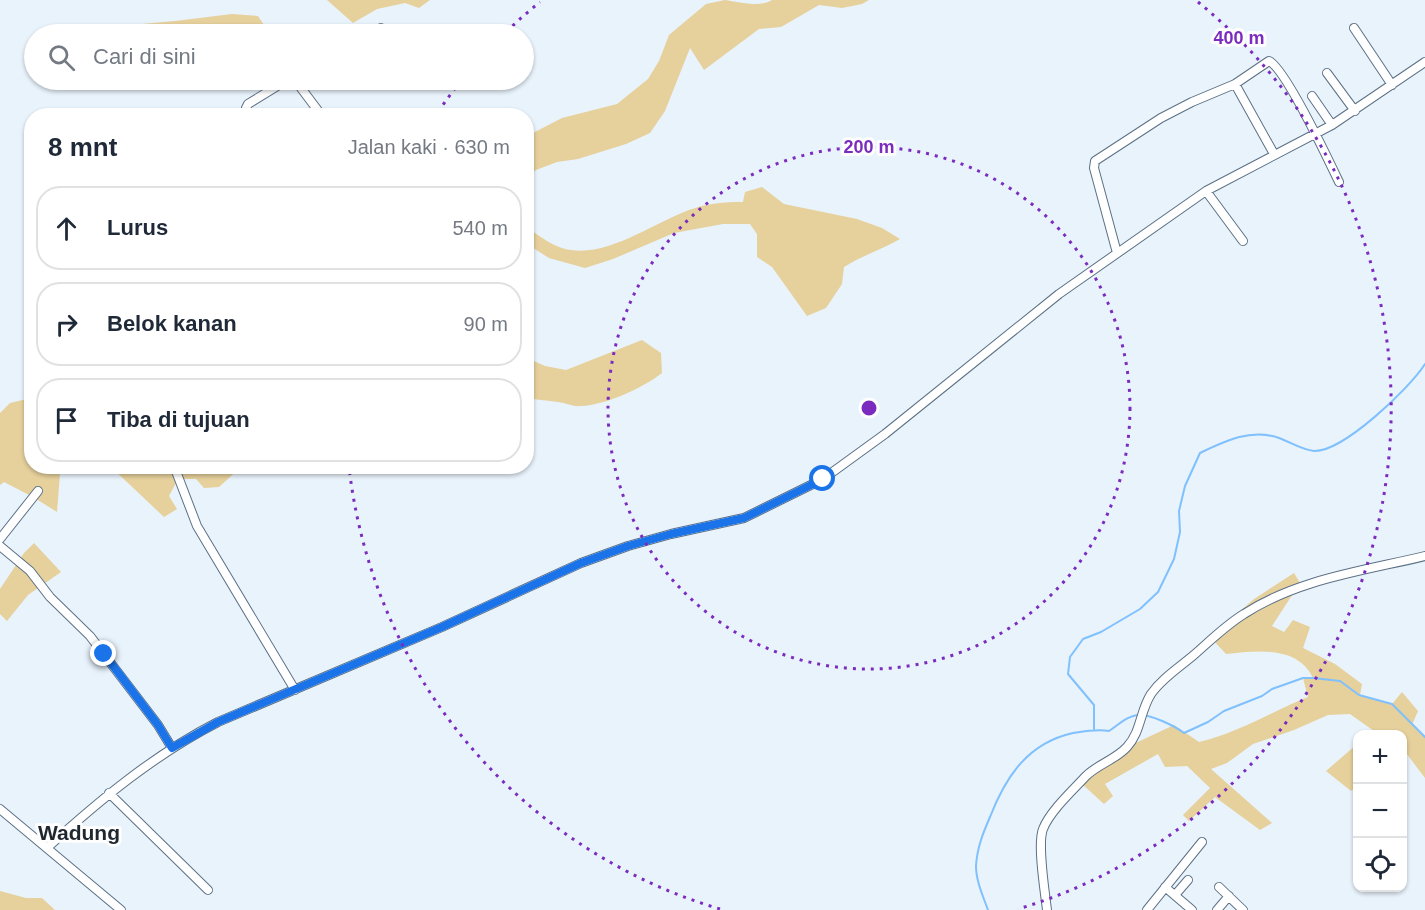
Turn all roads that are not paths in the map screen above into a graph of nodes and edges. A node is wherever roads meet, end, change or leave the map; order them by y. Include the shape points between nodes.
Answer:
1 (1354, 28) dead end
2 (1425, 62) edge
3 (1327, 73) dead end
4 (1235, 84) junction
5 (1392, 85) junction
6 (271, 90) edge
7 (302, 90) edge
8 (1312, 96) dead end
9 (246, 108) edge
10 (316, 108) edge
11 (1355, 111) junction
12 (1332, 125) junction
13 (1315, 132) junction
14 (1274, 154) junction
15 (1339, 182) dead end
16 (1206, 191) junction
17 (1243, 241) dead end
18 (1117, 253) junction
19 (177, 474) edge
20 (38, 491) dead end
21 (0, 539) edge
22 (0, 546) edge
23 (1425, 556) edge
24 (295, 690) junction
25 (172, 748) junction
26 (109, 793) junction
27 (0, 808) edge
28 (1202, 842) dead end
29 (48, 847) junction
30 (1188, 880) dead end
31 (1165, 887) junction
32 (1219, 887) dead end
33 (208, 890) dead end
34 (1175, 895) junction
35 (1229, 896) junction
36 (121, 910) edge
37 (1047, 910) edge
38 (1147, 910) edge
39 (1192, 910) edge
40 (1217, 910) edge
41 (1243, 910) edge

1 - 5 street
2 - 5 street
3 - 11 street
4 - 13 street via 1272,62
4 - 14 street
4 - 18 street via 1161,118 1095,161
5 - 11 street
6 - 9 street
7 - 10 street
8 - 12 street
11 - 12 street
12 - 13 street
13 - 14 street
13 - 15 street
14 - 16 street
16 - 17 street
16 - 18 street
18 - 24 street via 823,479 744,518 671,534 581,563
19 - 24 street via 197,526
20 - 21 street
22 - 25 street via 30,571 90,636
23 - 37 street via 1335,576 1278,595 1218,633 1169,675 1151,694 1136,736 1118,756 1086,776 1049,817 1042,831 1041,849
24 - 25 street via 218,722
25 - 26 street
26 - 29 street
26 - 33 street
27 - 29 street
28 - 31 street
29 - 36 street
30 - 34 street
31 - 34 street
31 - 38 street
32 - 35 street
34 - 39 street
35 - 40 street
35 - 41 street

